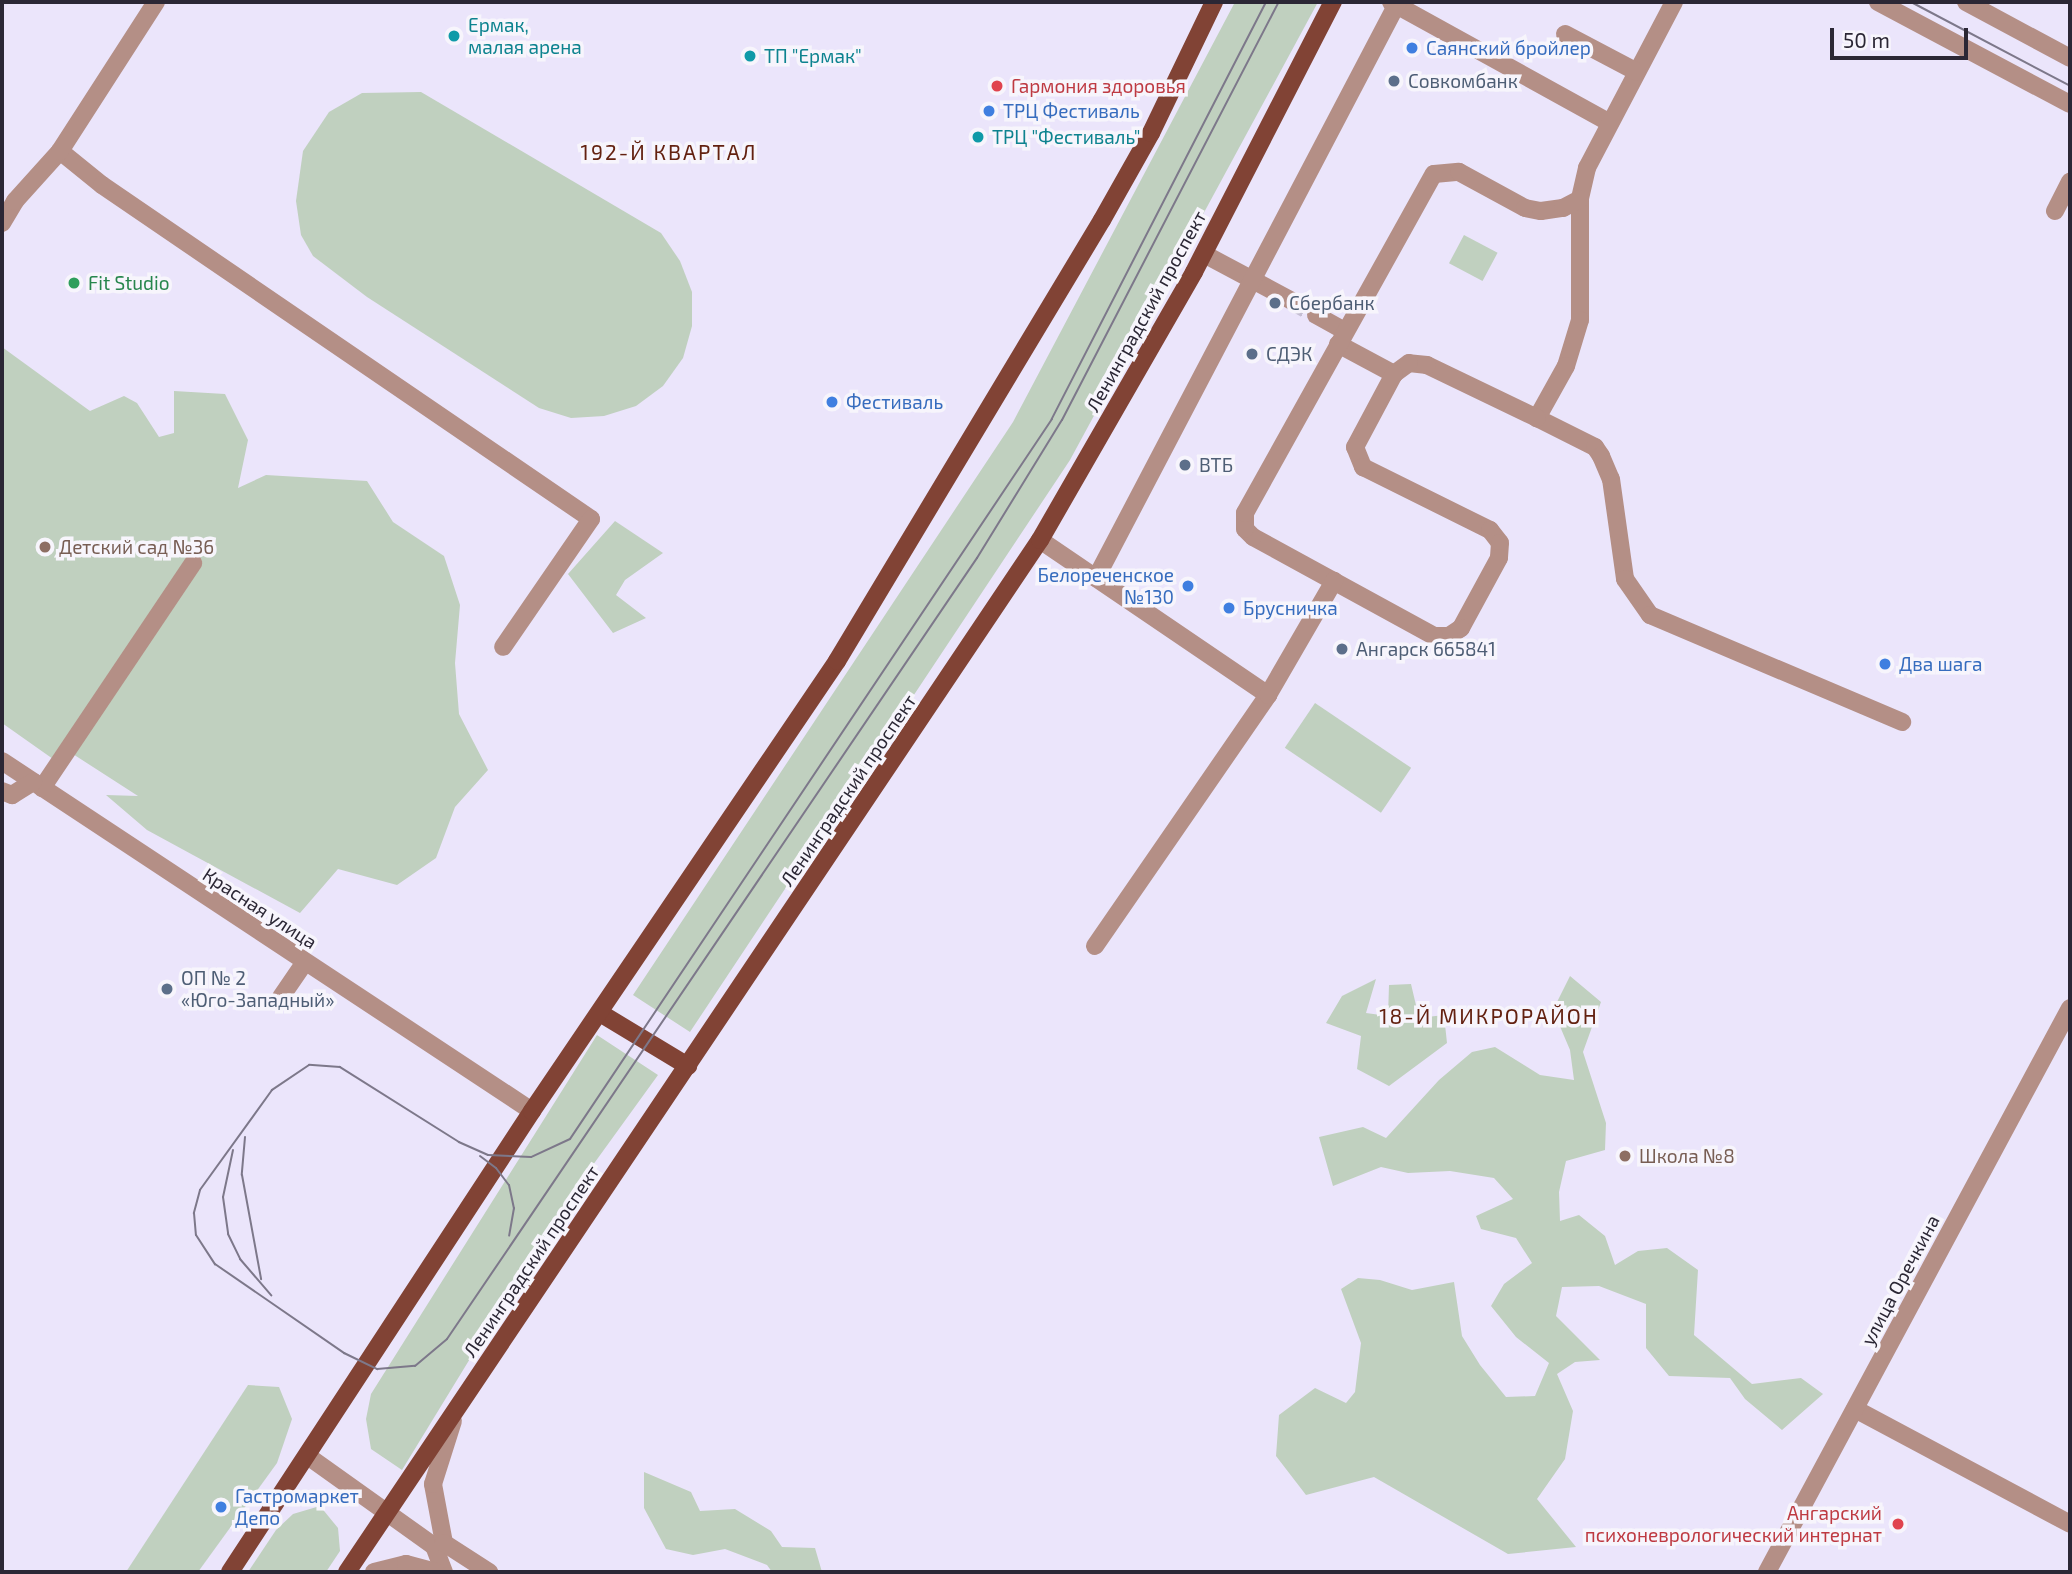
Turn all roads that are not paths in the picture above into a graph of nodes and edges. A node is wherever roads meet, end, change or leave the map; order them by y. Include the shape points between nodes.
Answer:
1 (156, 2) edge
2 (1214, 2) edge
3 (1333, 2) edge
4 (1674, 2) edge
5 (1878, 2) edge
6 (1966, 2) edge
7 (1395, 3) edge
8 (1564, 34) dead end
9 (2070, 58) edge
10 (1637, 72) junction
11 (2070, 104) edge
12 (1610, 123) junction
13 (60, 151) junction
14 (2070, 182) edge
15 (1580, 199) junction
16 (2055, 211) dead end
17 (2, 223) edge
18 (1204, 254) junction
19 (1253, 280) junction
20 (1290, 300) tunnel mouth
21 (1316, 315) tunnel mouth
22 (1341, 337) junction
23 (1394, 374) junction
24 (1537, 418) junction
25 (1040, 540) junction
26 (192, 564) dead end
27 (1096, 578) junction
28 (1334, 581) junction
29 (503, 647) dead end
30 (1268, 695) junction
31 (1902, 723) dead end
32 (2, 761) edge
33 (38, 785) junction
34 (2, 791) edge
35 (1094, 946) dead end
36 (305, 962) junction
37 (281, 998) dead end
38 (2070, 1008) edge
39 (600, 1013) junction
40 (688, 1066) junction
41 (532, 1111) junction
42 (459, 1405) junction
43 (1854, 1409) junction
44 (309, 1457) junction
45 (389, 1513) junction
46 (2070, 1524) edge
47 (439, 1545) junction
48 (230, 1572) edge
49 (347, 1572) edge
50 (374, 1572) edge
51 (436, 1572) edge
52 (444, 1572) edge
53 (489, 1572) edge
54 (1767, 1572) edge

1 - 13 street
2 - 39 main road via 1151,133 1017,366 837,661
3 - 18 main road, Ленинградский проспект
4 - 10 street
5 - 11 street
6 - 9 street
7 - 12 street
7 - 19 street
8 - 10 street
10 - 12 street
12 - 15 street via 1587,168
13 - 17 street via 15,201
13 - 29 street via 102,185 591,519
14 - 16 street
15 - 22 street via 1563,208 1531,209 1458,172 1439,171 1428,180
15 - 24 street via 1580,320 1566,366
18 - 19 street
18 - 25 main road, Ленинградский проспект
19 - 20 street
19 - 27 street
21 - 22 street
22 - 23 street
22 - 28 street via 1244,521 1253,537
23 - 24 street via 1401,366 1418,362
23 - 28 street via 1354,447 1357,460 1490,530 1500,543 1499,558 1461,628 1443,637
24 - 31 street via 1595,447 1601,456 1611,479 1625,579 1650,615
25 - 27 street
25 - 40 main road, Ленинградский проспект
26 - 33 street
27 - 30 street
28 - 30 street
30 - 35 street
32 - 33 street, Красная улица
33 - 34 street via 12,795
33 - 36 street, Красная улица
36 - 37 street
36 - 41 street, Красная улица
38 - 43 street, улица Оречкина
39 - 40 main road
39 - 41 main road
40 - 42 main road, Ленинградский проспект
41 - 44 main road
42 - 45 main road, Ленинградский проспект
42 - 47 street via 433,1480
43 - 46 street
43 - 54 street, улица Оречкина
44 - 45 street
44 - 48 main road
45 - 47 street
45 - 49 main road, Ленинградский проспект
47 - 52 street
47 - 53 street
50 - 51 street via 399,1564

